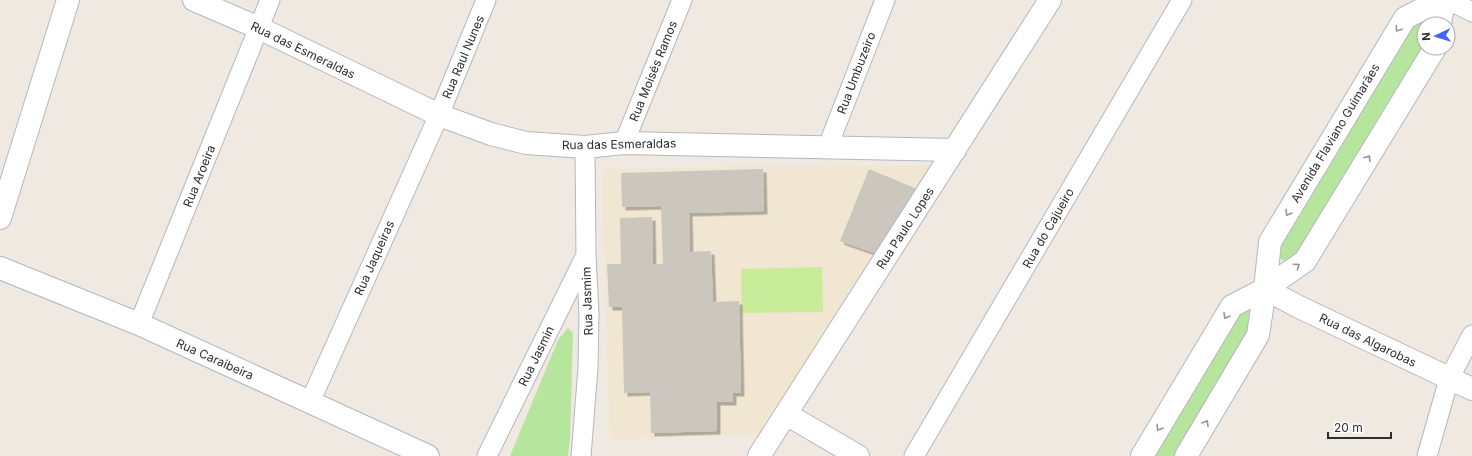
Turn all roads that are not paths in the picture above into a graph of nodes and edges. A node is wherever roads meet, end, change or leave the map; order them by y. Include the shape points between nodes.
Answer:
1 (68, 0) edge
2 (194, 0) edge
3 (270, 0) edge
4 (486, 0) edge
5 (682, 0) edge
6 (885, 0) edge
7 (1050, 0) edge
8 (1182, 0) edge
9 (1440, 0) edge
10 (1444, 0) edge
11 (1449, 0) edge
12 (1472, 12) edge
13 (1441, 16) edge
14 (259, 28) junction
15 (1430, 56) edge
16 (439, 115) junction
17 (624, 143) junction
18 (828, 146) junction
19 (585, 147) junction
20 (955, 150) junction
21 (0, 218) edge
22 (586, 256) junction
23 (0, 268) edge
24 (1265, 288) junction
25 (139, 324) junction
26 (1472, 335) edge
27 (1448, 379) junction
28 (1472, 389) edge
29 (310, 402) junction
30 (786, 414) junction
31 (428, 456) edge
32 (487, 456) edge
33 (581, 456) edge
34 (759, 456) edge
35 (858, 456) edge
36 (914, 456) edge
37 (1142, 456) edge
38 (1186, 456) edge
39 (1427, 456) edge

1 - 21 street
2 - 14 street, Rua das Esmeraldas
3 - 14 street, Rua Aroeira
4 - 16 street, Rua Raul Nunes
5 - 17 street, Rua Moisés Ramos
6 - 18 street, Rua Umbuzeiro
7 - 20 street, Rua Paulo Lopes
8 - 36 street, Rua do Cajueiro
9 -> 24 street, Avenida Flaviano Guimarães via 1405,18 1382,54 1270,242
10 - 13 street
11 - 12 street
14 - 16 street, Rua das Esmeraldas
14 - 25 street, Rua Aroeira
24 -> 15 street via 1305,261
16 - 19 street, Rua das Esmeraldas via 491,134 526,143
16 - 29 street, Rua Jaqueiras
17 - 18 street, Rua das Esmeraldas
17 - 19 street, Rua das Esmeraldas
18 - 20 street, Rua das Esmeraldas
19 - 22 street, Rua Jasmim
20 - 30 street, Rua Paulo Lopes
22 - 32 street, Rua Jasmin
22 - 33 street, Rua Jasmim via 589,353
23 - 25 street, Rua Caraibeira
24 - 27 street, Rua das Algarobas
24 -> 37 street via 1232,306
38 -> 24 street, Avenida Flaviano Guimarães via 1258,336
25 - 29 street, Rua Caraibeira
26 - 27 street
27 - 28 street, Rua das Algarobas
27 - 39 street
29 - 31 street, Rua Caraibeira
30 - 34 street, Rua Paulo Lopes
30 - 35 street

